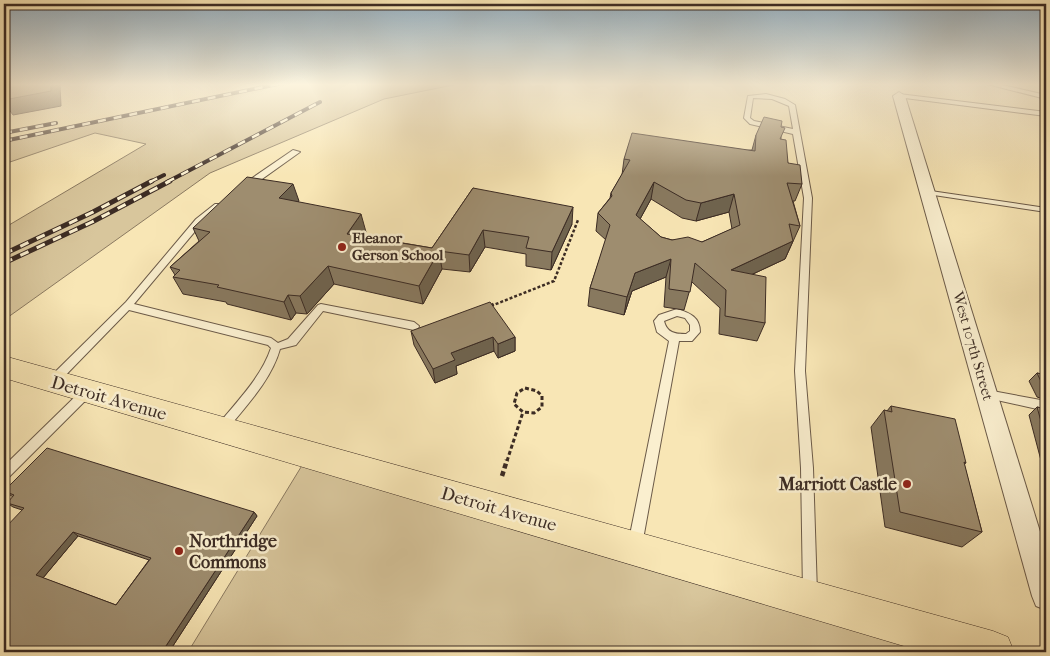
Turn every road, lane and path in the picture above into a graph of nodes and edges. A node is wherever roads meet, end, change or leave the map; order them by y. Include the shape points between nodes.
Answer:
1 (748, 115) edge
2 (793, 115) edge
3 (904, 115) edge
4 (796, 132) junction
5 (296, 152) dead end
6 (239, 192) edge
7 (927, 192) junction
8 (223, 203) edge
9 (1046, 210) edge
10 (578, 220) dead end
11 (128, 306) junction
12 (485, 308) edge
13 (414, 326) dead end
14 (675, 338) dead end
15 (276, 347) junction
16 (4, 367) edge
17 (52, 381) junction
18 (88, 391) junction
19 (987, 394) junction
20 (1046, 406) edge
21 (524, 412) junction
22 (220, 429) junction
23 (4, 474) edge
24 (502, 476) dead end
25 (634, 548) junction
26 (1046, 596) edge
27 (811, 599) junction
28 (993, 652) edge

1 - 4 lane via 752,123
2 - 4 lane
3 - 7 street, West 107th Street
4 - 27 lane via 808,198 800,370
5 - 6 lane
7 - 9 lane
7 - 19 street, West 107th Street
8 - 11 lane via 199,221
10 - 12 path via 554,280
11 - 15 lane via 270,342
11 - 17 lane
13 - 15 lane via 321,307 292,342
14 - 25 lane
15 - 22 lane via 268,368
16 - 17 main road, Detroit Avenue
17 - 18 main road, Detroit Avenue
18 - 22 main road, Detroit Avenue
18 - 23 lane
19 - 20 lane
19 - 26 street, West 107th Street
21 - 21 path via 534,413 542,407 544,399 539,392 530,388 517,392 514,404
21 - 24 path
22 - 25 main road, Detroit Avenue
25 - 27 main road, Detroit Avenue
27 - 28 main road, Detroit Avenue

